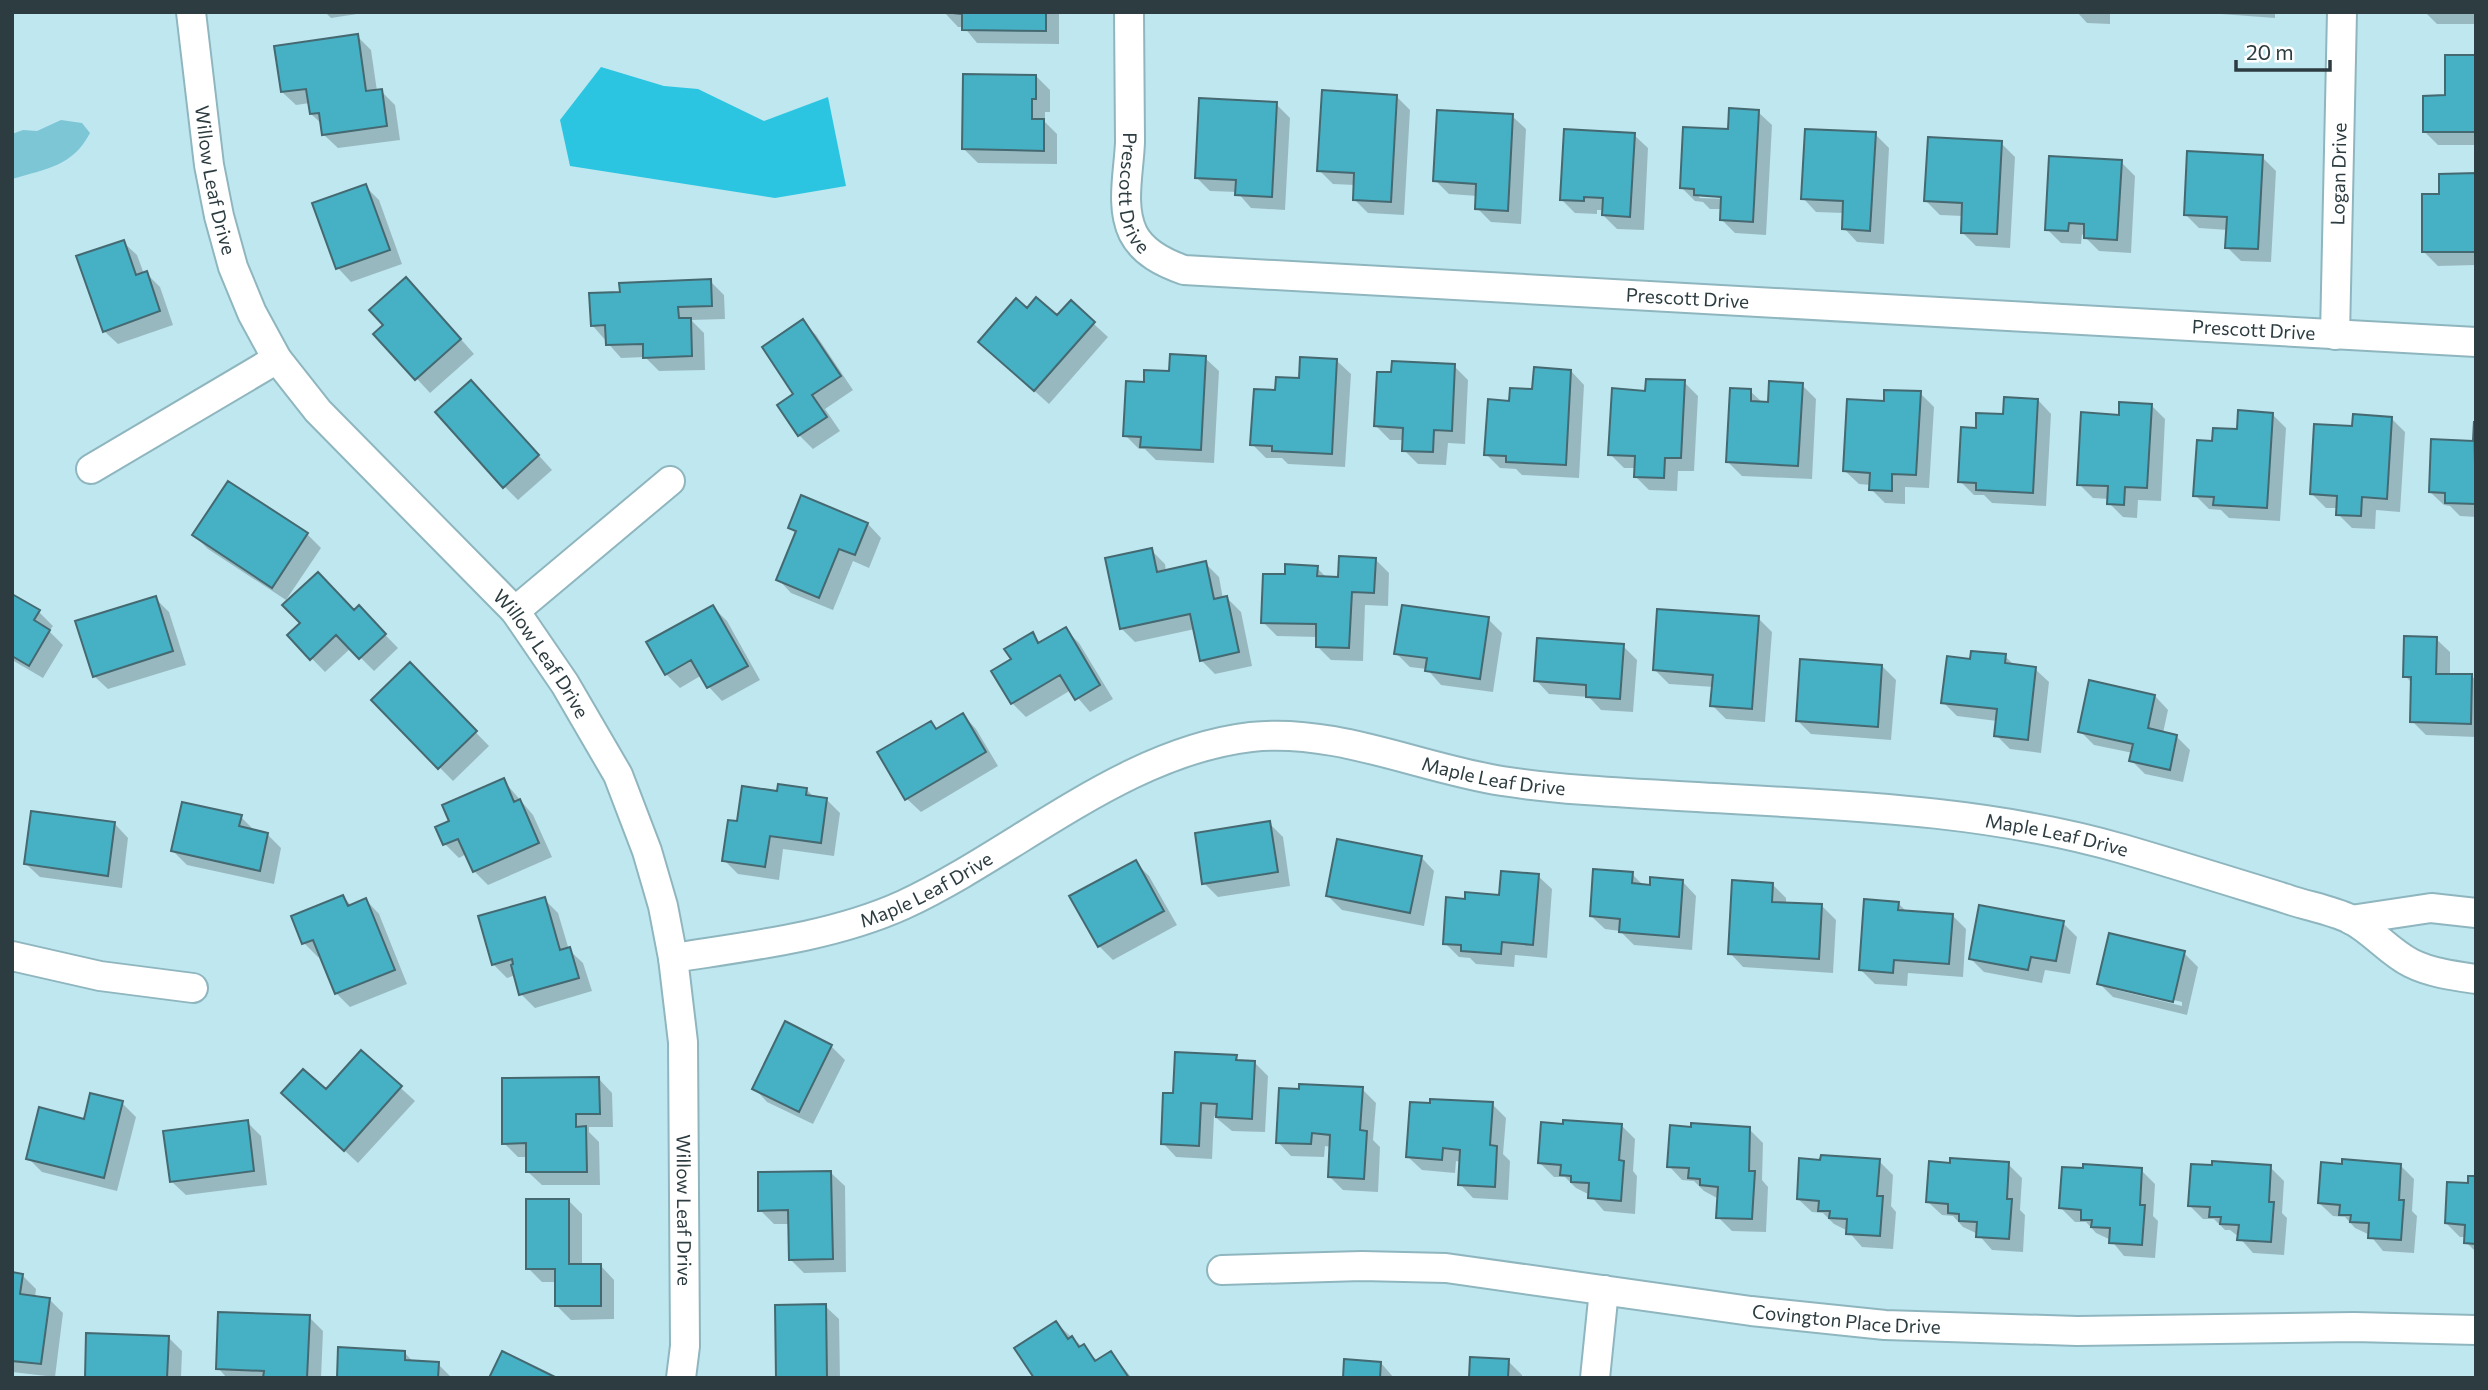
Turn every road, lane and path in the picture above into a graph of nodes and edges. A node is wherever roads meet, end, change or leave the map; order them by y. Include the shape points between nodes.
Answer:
1 (191, 12) edge
2 (1129, 12) edge
3 (2342, 12) edge
4 (2335, 335) junction
5 (2476, 342) edge
6 (276, 359) junction
7 (91, 469) dead end
8 (670, 481) dead end
9 (515, 611) junction
10 (2476, 913) edge
11 (2351, 920) junction
12 (12, 956) edge
13 (673, 958) junction
14 (2476, 979) edge
15 (193, 988) dead end
16 (1222, 1270) dead end
17 (1604, 1290) junction
18 (2476, 1330) edge
19 (681, 1378) edge
20 (1595, 1378) edge

1 - 6 street, Willow Leaf Drive via 219,216 233,267
2 - 4 street, Prescott Drive via 1127,212 1133,233 1145,250 1184,270
3 - 4 street, Logan Drive
4 - 5 street, Prescott Drive
6 - 7 street
6 - 9 street, Willow Leaf Drive via 318,411
8 - 9 street
9 - 13 street, Willow Leaf Drive via 565,684 618,775 647,851
10 - 11 street, Maple Leaf Drive via 2431,908
11 - 13 street, Maple Leaf Drive via 2095,841 1998,821 1503,781 1353,745 1291,736 1250,737 1204,747 1133,773 945,884 853,924
11 - 14 street, Maple Leaf Drive via 2412,964
12 - 15 street via 100,976
13 - 19 street, Willow Leaf Drive via 683,1042 685,1346
16 - 17 street, Covington Place Drive via 1446,1268
17 - 18 street, Covington Place Drive via 1885,1325 2077,1331
17 - 20 street

